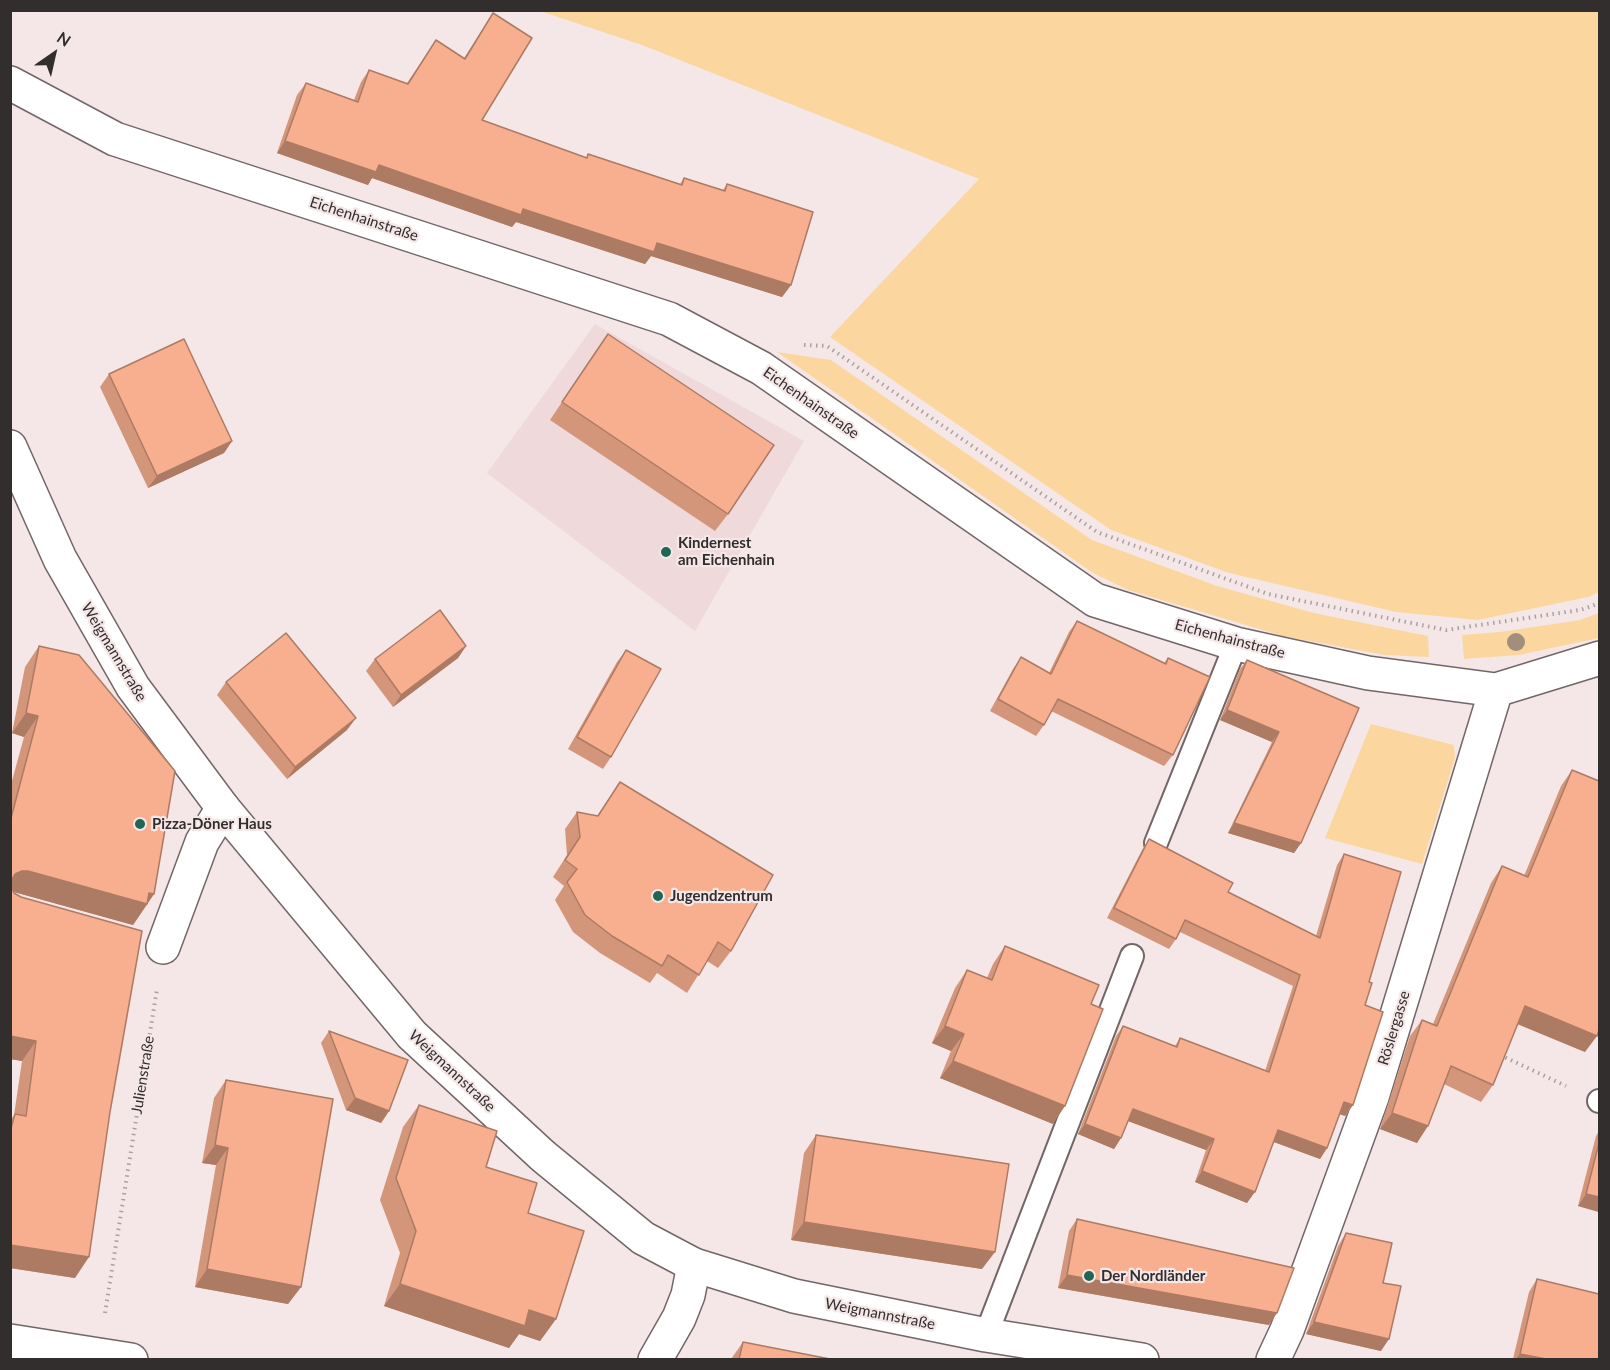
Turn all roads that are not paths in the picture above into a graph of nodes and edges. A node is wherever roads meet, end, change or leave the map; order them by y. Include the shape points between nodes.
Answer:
1 (10, 83) edge
2 (10, 447) edge
3 (1236, 644) junction
4 (1599, 658) edge
5 (1496, 690) junction
6 (223, 808) junction
7 (1156, 843) edge
8 (152, 944) road end
9 (1132, 956) dead end
10 (694, 1266) junction
11 (986, 1335) junction
12 (10, 1341) edge
13 (131, 1359) edge
14 (655, 1359) edge
15 (1142, 1359) edge
16 (1273, 1359) edge

1 - 3 street, Eichenhainstraße via 115,139 669,319 761,368 1095,600
2 - 6 street, Weigmannstraße via 60,559 133,687
3 - 5 street, Eichenhainstraße via 1368,673
3 - 7 lane
4 - 5 street, Eichenhainstraße
5 - 16 street, Röslergasse via 1372,1097
6 - 8 street
6 - 10 street, Weigmannstraße via 412,1035 543,1156 643,1238
9 - 11 lane
10 - 11 street, Weigmannstraße via 794,1296
10 - 14 street via 679,1318
11 - 15 street, Weigmannstraße
12 - 13 street

